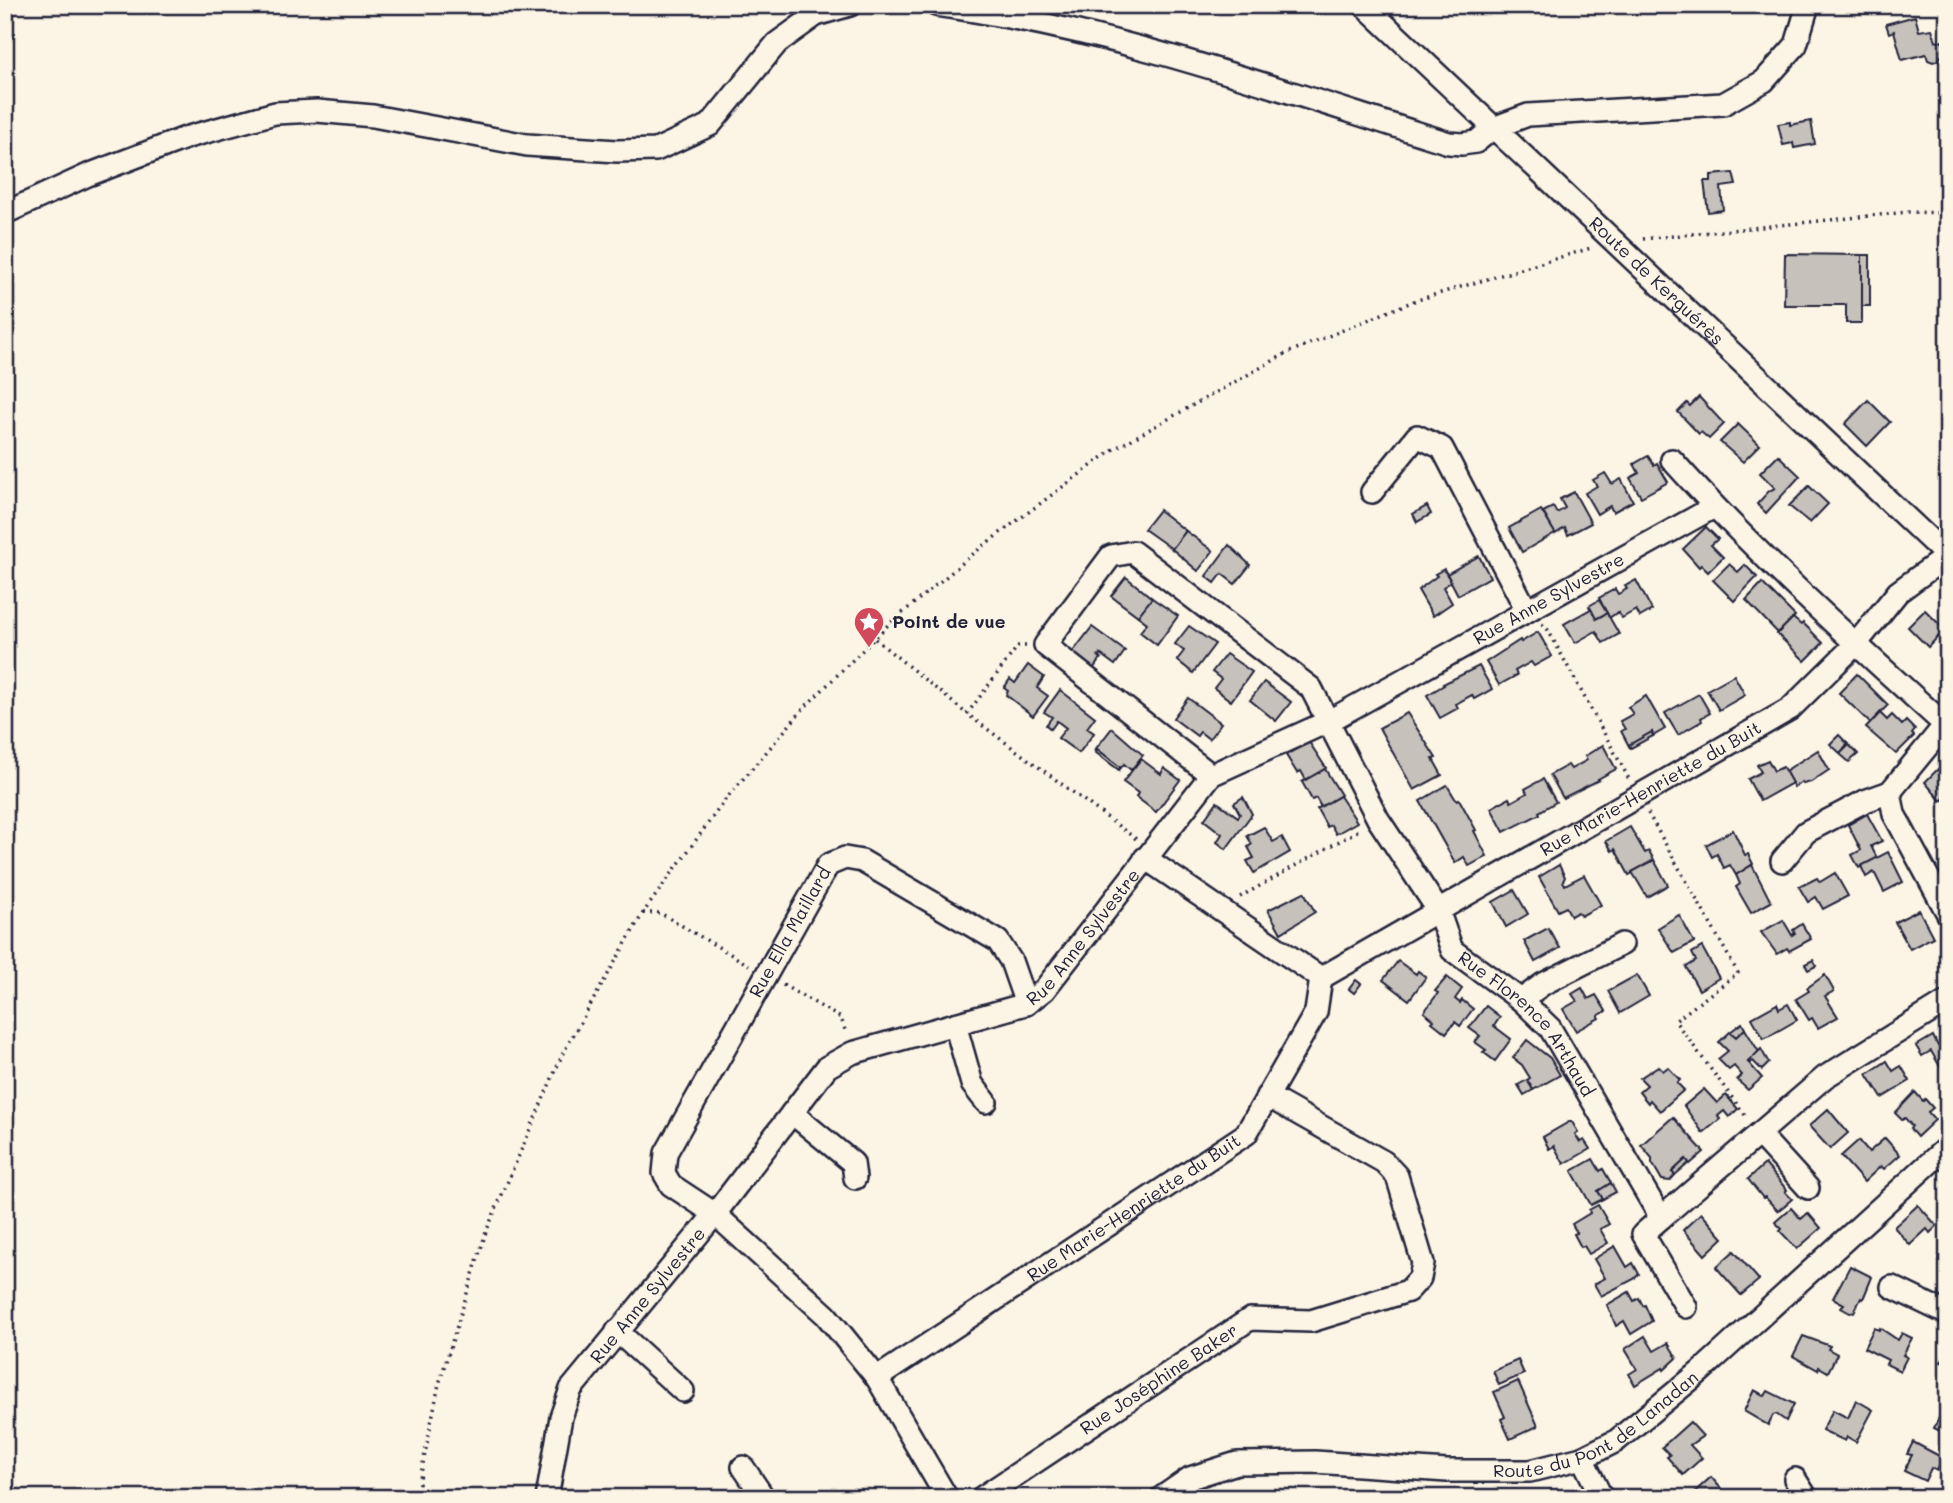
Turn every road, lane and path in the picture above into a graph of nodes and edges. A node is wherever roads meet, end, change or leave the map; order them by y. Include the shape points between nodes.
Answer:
1 (850, 5) edge
2 (936, 5) edge
3 (1364, 5) edge
4 (1808, 5) edge
5 (1493, 128) junction
6 (1948, 212) edge
7 (5, 213) edge
8 (1616, 244) junction
9 (1672, 460) dead end
10 (1372, 492) dead end
11 (1714, 508) junction
12 (1947, 556) edge
13 (1527, 611) junction
14 (875, 639) junction
15 (1856, 644) junction
16 (1045, 646) junction
17 (967, 714) junction
18 (1329, 721) junction
19 (1947, 726) edge
20 (1211, 775) junction
21 (1890, 792) junction
22 (1638, 796) junction
23 (1378, 819) junction
24 (1148, 854) junction
25 (1782, 860) dead end
26 (1220, 909) junction
27 (1438, 910) junction
28 (643, 913) junction
29 (1948, 914) edge
30 (1622, 944) dead end
31 (766, 975) junction
32 (1321, 978) junction
33 (1521, 1000) junction
34 (1948, 1001) edge
35 (1026, 1004) junction
36 (955, 1024) junction
37 (852, 1053) junction
38 (1267, 1096) junction
39 (986, 1102) dead end
40 (792, 1113) junction
41 (1759, 1134) junction
42 (1948, 1146) edge
43 (855, 1178) dead end
44 (1808, 1188) dead end
45 (715, 1214) junction
46 (1661, 1218) junction
47 (1892, 1287) dead end
48 (1686, 1307) dead end
49 (1948, 1314) edge
50 (617, 1331) junction
51 (877, 1378) junction
52 (683, 1391) dead end
53 (1582, 1458) junction
54 (743, 1466) dead end
55 (1795, 1479) dead end
56 (416, 1498) edge
57 (547, 1498) edge
58 (764, 1498) edge
59 (947, 1498) edge
60 (981, 1498) edge
61 (1161, 1498) edge
62 (1602, 1498) edge
63 (1807, 1498) edge

1 - 7 street via 816,15 777,43 710,125 656,150 527,145 373,116 275,113 175,142
2 - 5 street via 999,14 1171,55 1449,143 1476,142
3 - 5 street, Route de Kerguérès
4 - 5 street via 1796,45 1764,81 1723,104 1528,115
5 - 8 street, Route de Kerguérès
6 - 8 path via 1908,212
8 - 12 street, Route de Kerguérès
8 - 14 path via 1581,249 1414,301 1287,353 1114,449 984,545
9 - 11 street
10 - 13 street via 1417,436 1442,448
11 - 13 street, Rue Anne Sylvestre
11 - 15 street
12 - 15 street, Rue Marie-Henriette du Buit via 1898,592
13 - 18 street, Rue Anne Sylvestre
13 - 22 path via 1548,630
14 - 17 path
14 - 28 path via 805,707 725,800
15 - 19 street
15 - 22 street, Rue Marie-Henriette du Buit via 1790,709
16 - 17 path via 1018,646
16 - 18 street, Rue Florence Arthaud via 1111,556 1133,552 1311,688
16 - 20 street
17 - 24 path
18 - 20 street, Rue Anne Sylvestre
18 - 23 street, Rue Florence Arthaud
19 - 21 street
20 - 24 street, Rue Anne Sylvestre
21 - 25 street via 1807,832
21 - 29 street via 1894,814
22 - 27 street, Rue Marie-Henriette du Buit
22 - 41 path via 1738,974 1675,1021
23 - 26 path
23 - 27 street, Rue Florence Arthaud
24 - 26 street
24 - 35 street, Rue Anne Sylvestre via 1044,990
26 - 32 street
27 - 32 street, Rue Marie-Henriette du Buit
27 - 33 street, Rue Florence Arthaud via 1452,950
28 - 31 path via 660,912
28 - 56 path via 563,1053 486,1232 439,1384
30 - 33 street
31 - 35 street, Rue Ella Maillard via 828,865 845,858 862,861 998,941 1012,961
31 - 37 path via 841,1018
31 - 45 street, Rue Ella Maillard via 666,1153 664,1172 671,1185
32 - 38 street, Rue Marie-Henriette du Buit via 1316,1012
33 - 46 street, Rue Florence Arthaud via 1550,1028
34 - 41 street via 1825,1077
35 - 36 street, Rue Anne Sylvestre
36 - 37 street, Rue Anne Sylvestre
36 - 39 street via 972,1084
37 - 40 street, Rue Anne Sylvestre via 827,1067
38 - 51 street, Rue Marie-Henriette du Buit via 1246,1134
38 - 60 street, Rue Joséphine Baker via 1384,1162 1397,1176 1423,1263 1419,1278 1408,1291 1311,1321 1250,1319
40 - 43 street via 853,1163
40 - 45 street, Rue Anne Sylvestre
41 - 44 street
41 - 46 street
42 - 53 street, Route du Pont de Lanadan via 1701,1371 1616,1441
45 - 50 street, Rue Anne Sylvestre
45 - 51 street, Rue Ella Maillard via 826,1315
46 - 48 street via 1643,1234
47 - 49 street
50 - 52 street
50 - 57 street, Rue Anne Sylvestre via 571,1389 561,1416
51 - 59 street, Rue Ella Maillard
53 - 61 street, Route du Pont de Lanadan via 1530,1471 1237,1463 1189,1478
53 - 62 street
54 - 58 street
55 - 63 street

